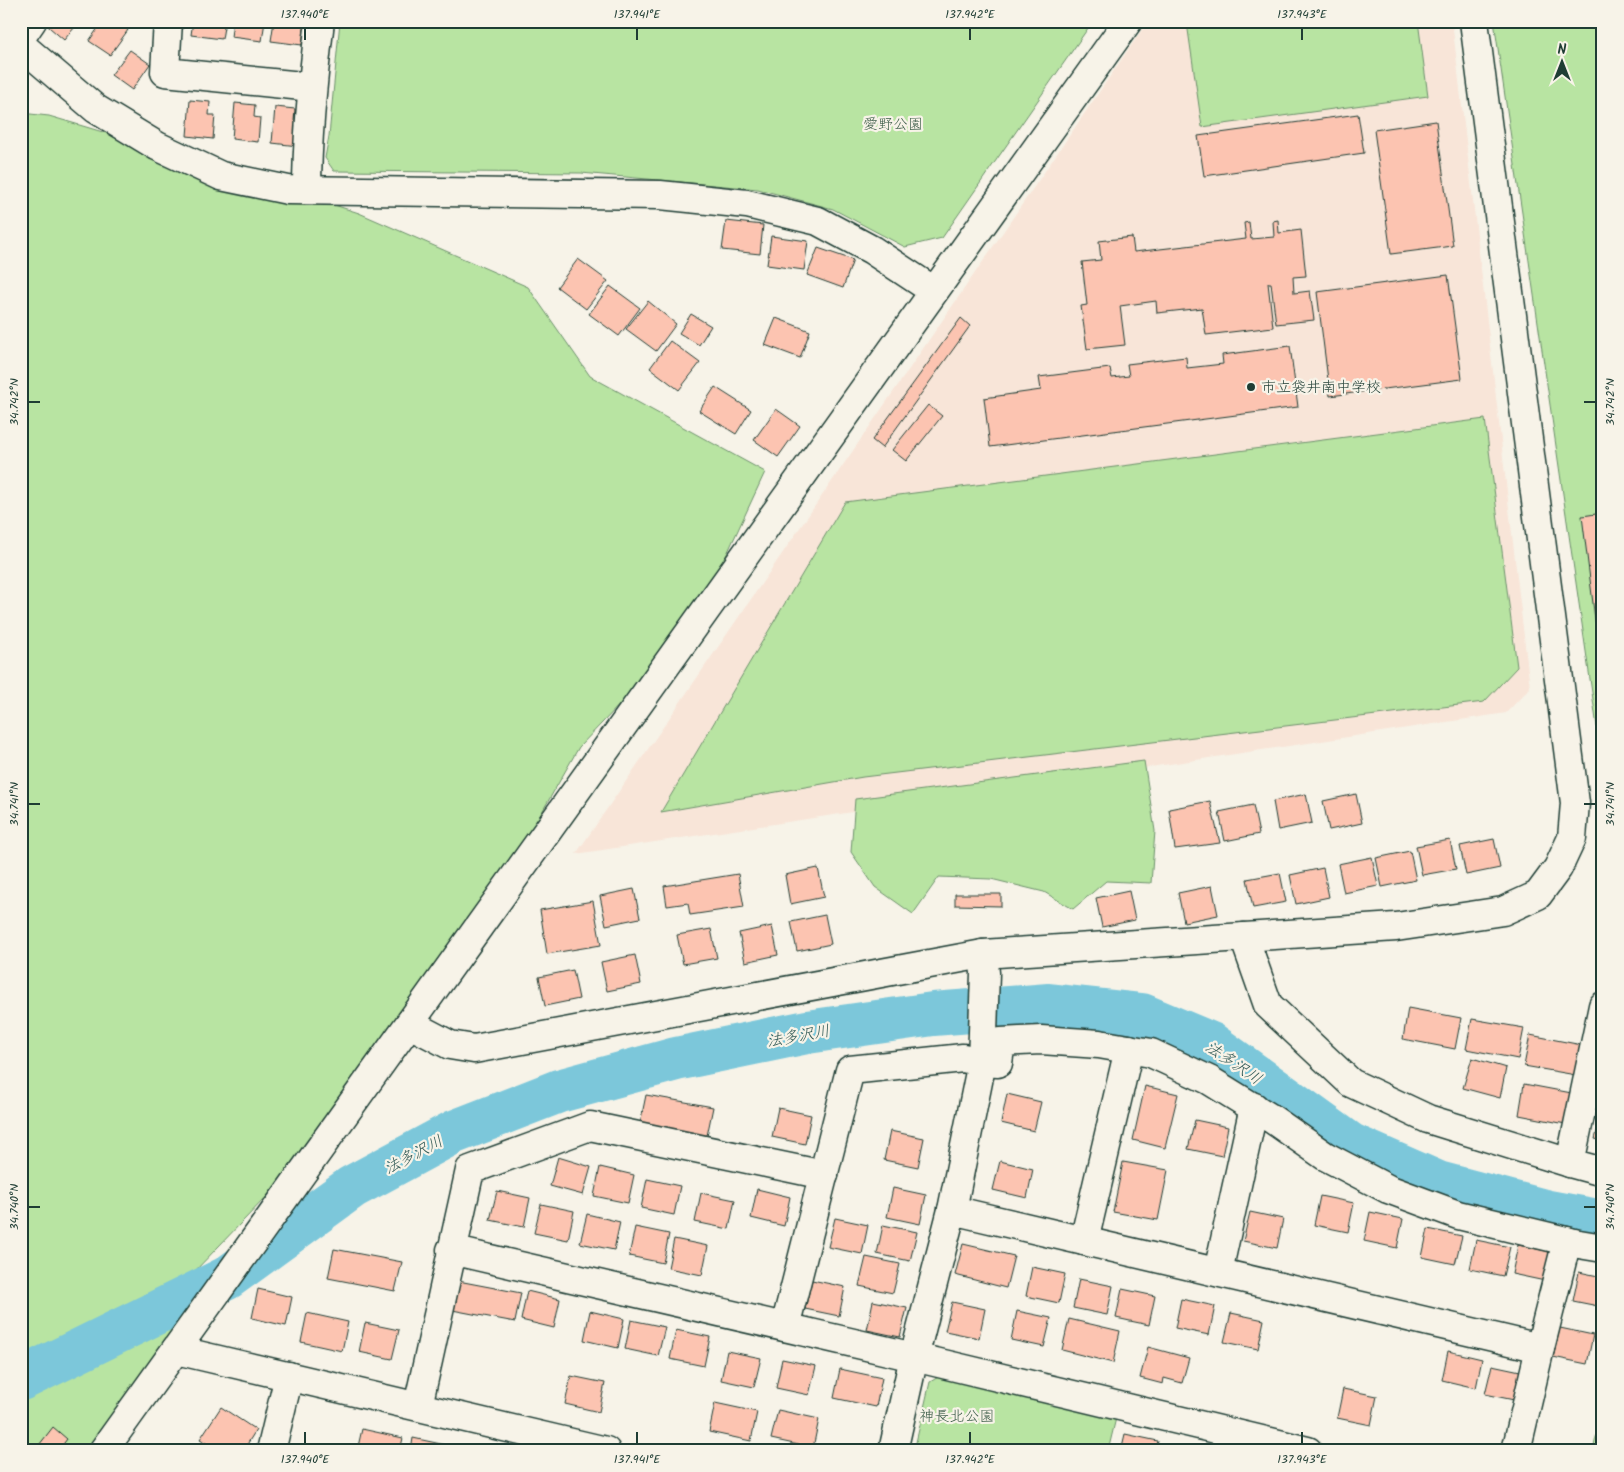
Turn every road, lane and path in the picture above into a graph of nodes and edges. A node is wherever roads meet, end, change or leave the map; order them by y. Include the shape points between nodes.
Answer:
1 (32, 21) edge
2 (168, 21) edge
3 (320, 21) edge
4 (1128, 21) edge
5 (1474, 21) edge
6 (21, 37) edge
7 (21, 45) edge
8 (312, 87) junction
9 (307, 190) junction
10 (934, 291) junction
11 (1244, 937) junction
12 (984, 964) junction
13 (1603, 1006) edge
14 (410, 1024) junction
15 (1129, 1049) junction
16 (982, 1062) junction
17 (1254, 1107) junction
18 (1570, 1163) junction
19 (1603, 1172) edge
20 (824, 1175) junction
21 (952, 1210) junction
22 (1084, 1241) junction
23 (1567, 1241) junction
24 (1603, 1248) edge
25 (451, 1250) junction
26 (1218, 1272) junction
27 (784, 1327) junction
28 (1540, 1348) junction
29 (176, 1349) junction
30 (914, 1357) junction
31 (289, 1376) junction
32 (418, 1406) junction
33 (103, 1451) edge
34 (271, 1451) edge
35 (606, 1451) edge
36 (893, 1451) edge
37 (1308, 1451) edge
38 (1516, 1451) edge

1 - 6 street
2 - 8 street via 165,72
3 - 8 street
4 - 10 street
5 - 11 street via 1575,803 1572,838 1558,868 1538,895 1502,911 1396,927
7 - 9 street via 96,109 157,146 221,176 288,190
8 - 9 street
9 - 10 street via 660,195 747,204 818,221 872,250
10 - 14 street
11 - 12 street
11 - 18 street via 1268,1005 1351,1083 1428,1119
12 - 14 street via 474,1049 450,1045
12 - 16 street
13 - 18 street
14 - 29 street
15 - 16 street via 1042,1040 1001,1042 998,1063
15 - 17 street via 1152,1053 1209,1080
15 - 22 street
16 - 20 street via 963,1058 850,1070
16 - 21 street
17 - 23 street via 1325,1156 1388,1190 1458,1215
17 - 26 street
18 - 19 street
20 - 25 street via 590,1126 470,1170
20 - 27 street
21 - 22 street
21 - 30 street
22 - 26 street
23 - 24 street
23 - 28 street
25 - 27 street
25 - 32 street
26 - 28 street
27 - 30 street
28 - 38 street
29 - 31 street
29 - 33 street
30 - 36 street
30 - 37 street
31 - 32 street
31 - 34 street
32 - 35 street

